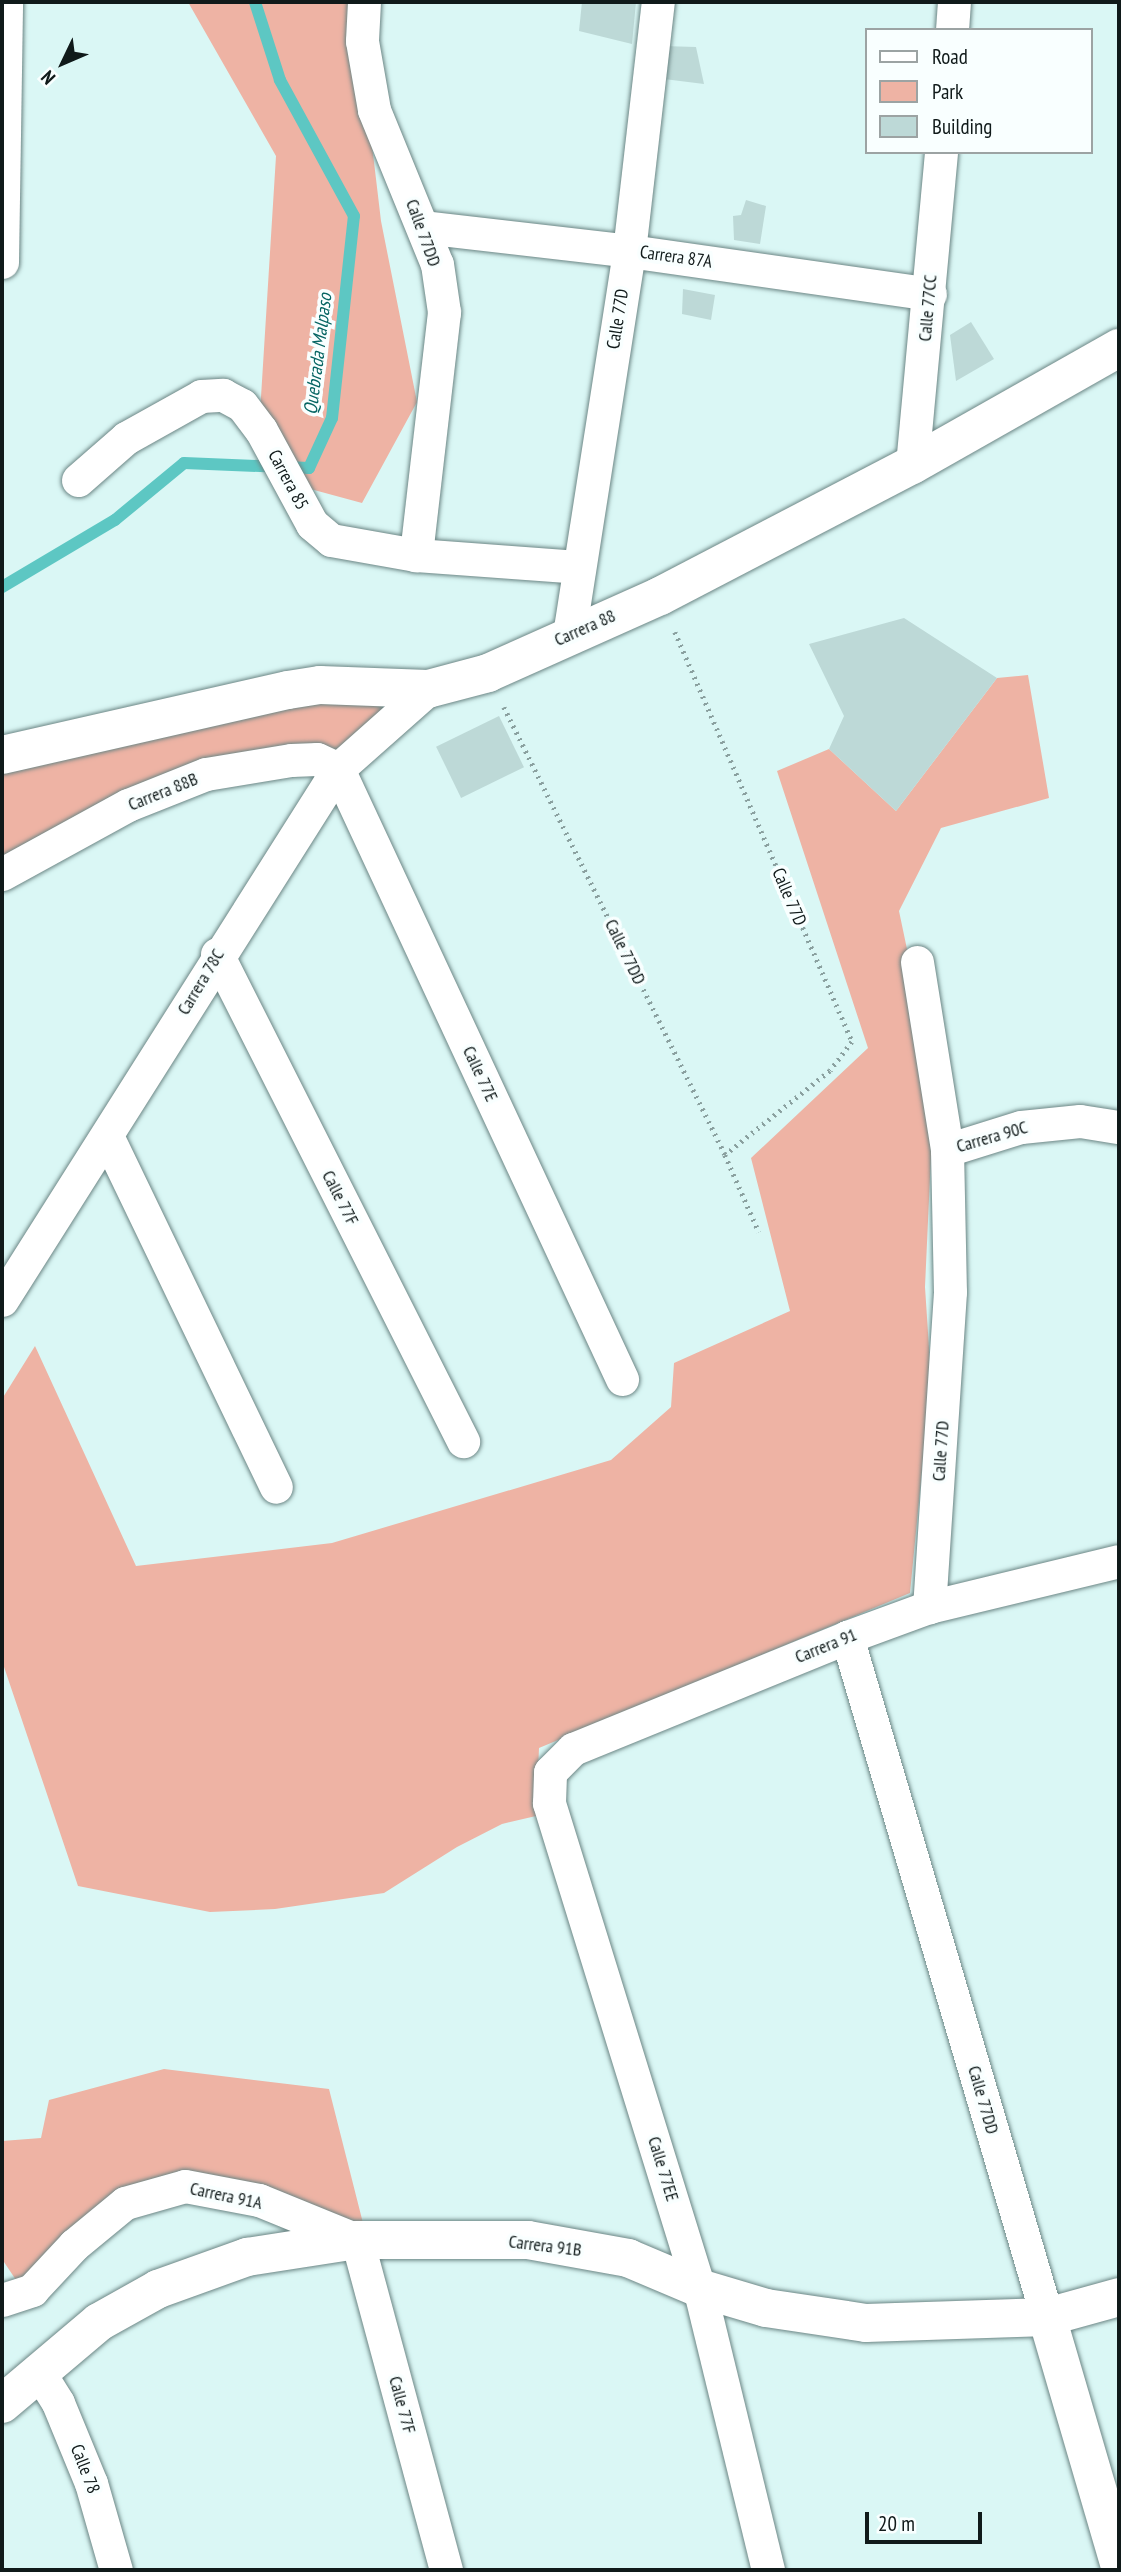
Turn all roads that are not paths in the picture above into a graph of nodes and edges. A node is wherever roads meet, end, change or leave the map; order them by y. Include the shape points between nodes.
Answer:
1 (6, 2) edge
2 (364, 2) edge
3 (658, 2) edge
4 (954, 2) edge
5 (952, 28) edge
6 (942, 154) edge
7 (422, 227) junction
8 (629, 251) junction
9 (2, 253) edge
10 (930, 294) junction
11 (1119, 348) edge
12 (912, 465) junction
13 (78, 480) dead end
14 (416, 555) junction
15 (578, 567) junction
16 (569, 635) junction
17 (428, 689) junction
18 (2, 755) edge
19 (338, 769) junction
20 (2, 874) edge
21 (217, 954) junction
22 (917, 962) dead end
23 (1119, 1127) edge
24 (108, 1138) junction
25 (947, 1150) junction
26 (2, 1300) edge
27 (622, 1379) dead end
28 (463, 1441) dead end
29 (276, 1487) dead end
30 (1119, 1561) edge
31 (929, 1607) junction
32 (847, 1637) junction
33 (550, 1772) joint
34 (357, 2240) junction
35 (699, 2288) junction
36 (1119, 2297) edge
37 (2, 2300) edge
38 (1047, 2317) junction
39 (40, 2374) junction
40 (2, 2404) edge
41 (1119, 2563) edge
42 (116, 2570) edge
43 (446, 2570) edge
44 (768, 2570) edge

1 - 9 street
2 - 7 street, Calle 77DD via 362,41 374,110
3 - 8 street, Calle 77D
4 - 5 street
6 - 10 street, Calle 77CC
7 - 8 street, Carrera 87A
7 - 14 street, Calle 77DD via 437,264 444,312
8 - 10 street, Carrera 87A
8 - 15 street, Calle 77D
10 - 12 street, Calle 77CC
11 - 12 street, Carrera 88
12 - 16 street, Carrera 88 via 660,596
13 - 14 street, Carrera 85 via 126,438 201,397 223,395 242,405 261,430 312,524 331,540
14 - 15 street, Carrera 85
15 - 16 street, Calle 77D
16 - 17 street, Carrera 88 via 488,673
17 - 18 street, Carrera 88 via 320,685
17 - 19 street, Carrera 78C
19 - 20 street, Carrera 88B via 317,759 290,760 181,782 128,805
19 - 21 street, Carrera 78C
19 - 27 street, Calle 77E
21 - 24 street, Carrera 78C
21 - 28 street, Calle 77F
22 - 25 street, Calle 77D
23 - 25 street, Carrera 90C via 1080,1121 1021,1127
24 - 26 street, Carrera 78C
24 - 29 street
25 - 31 street, Calle 77D via 950,1292
30 - 31 street, Carrera 91
31 - 32 street, Carrera 91
32 - 33 street, Carrera 91 via 573,1749
32 - 38 street, Calle 77DD
33 - 35 street, Calle 77EE via 550,1802
34 - 35 street, Carrera 91B via 528,2240 628,2258
34 - 37 street, Carrera 91A via 258,2200 186,2186 125,2203 74,2245 32,2290
34 - 39 street, Carrera 91B via 247,2257 158,2289 99,2322
34 - 43 street, Calle 77F
35 - 38 street, Carrera 91B via 766,2308 866,2323
35 - 44 street, Calle 77EE
36 - 38 street, Carrera 91B
38 - 41 street, Calle 77DD
39 - 40 street, Carrera 91B
39 - 42 street, Calle 78 via 58,2403 92,2483

